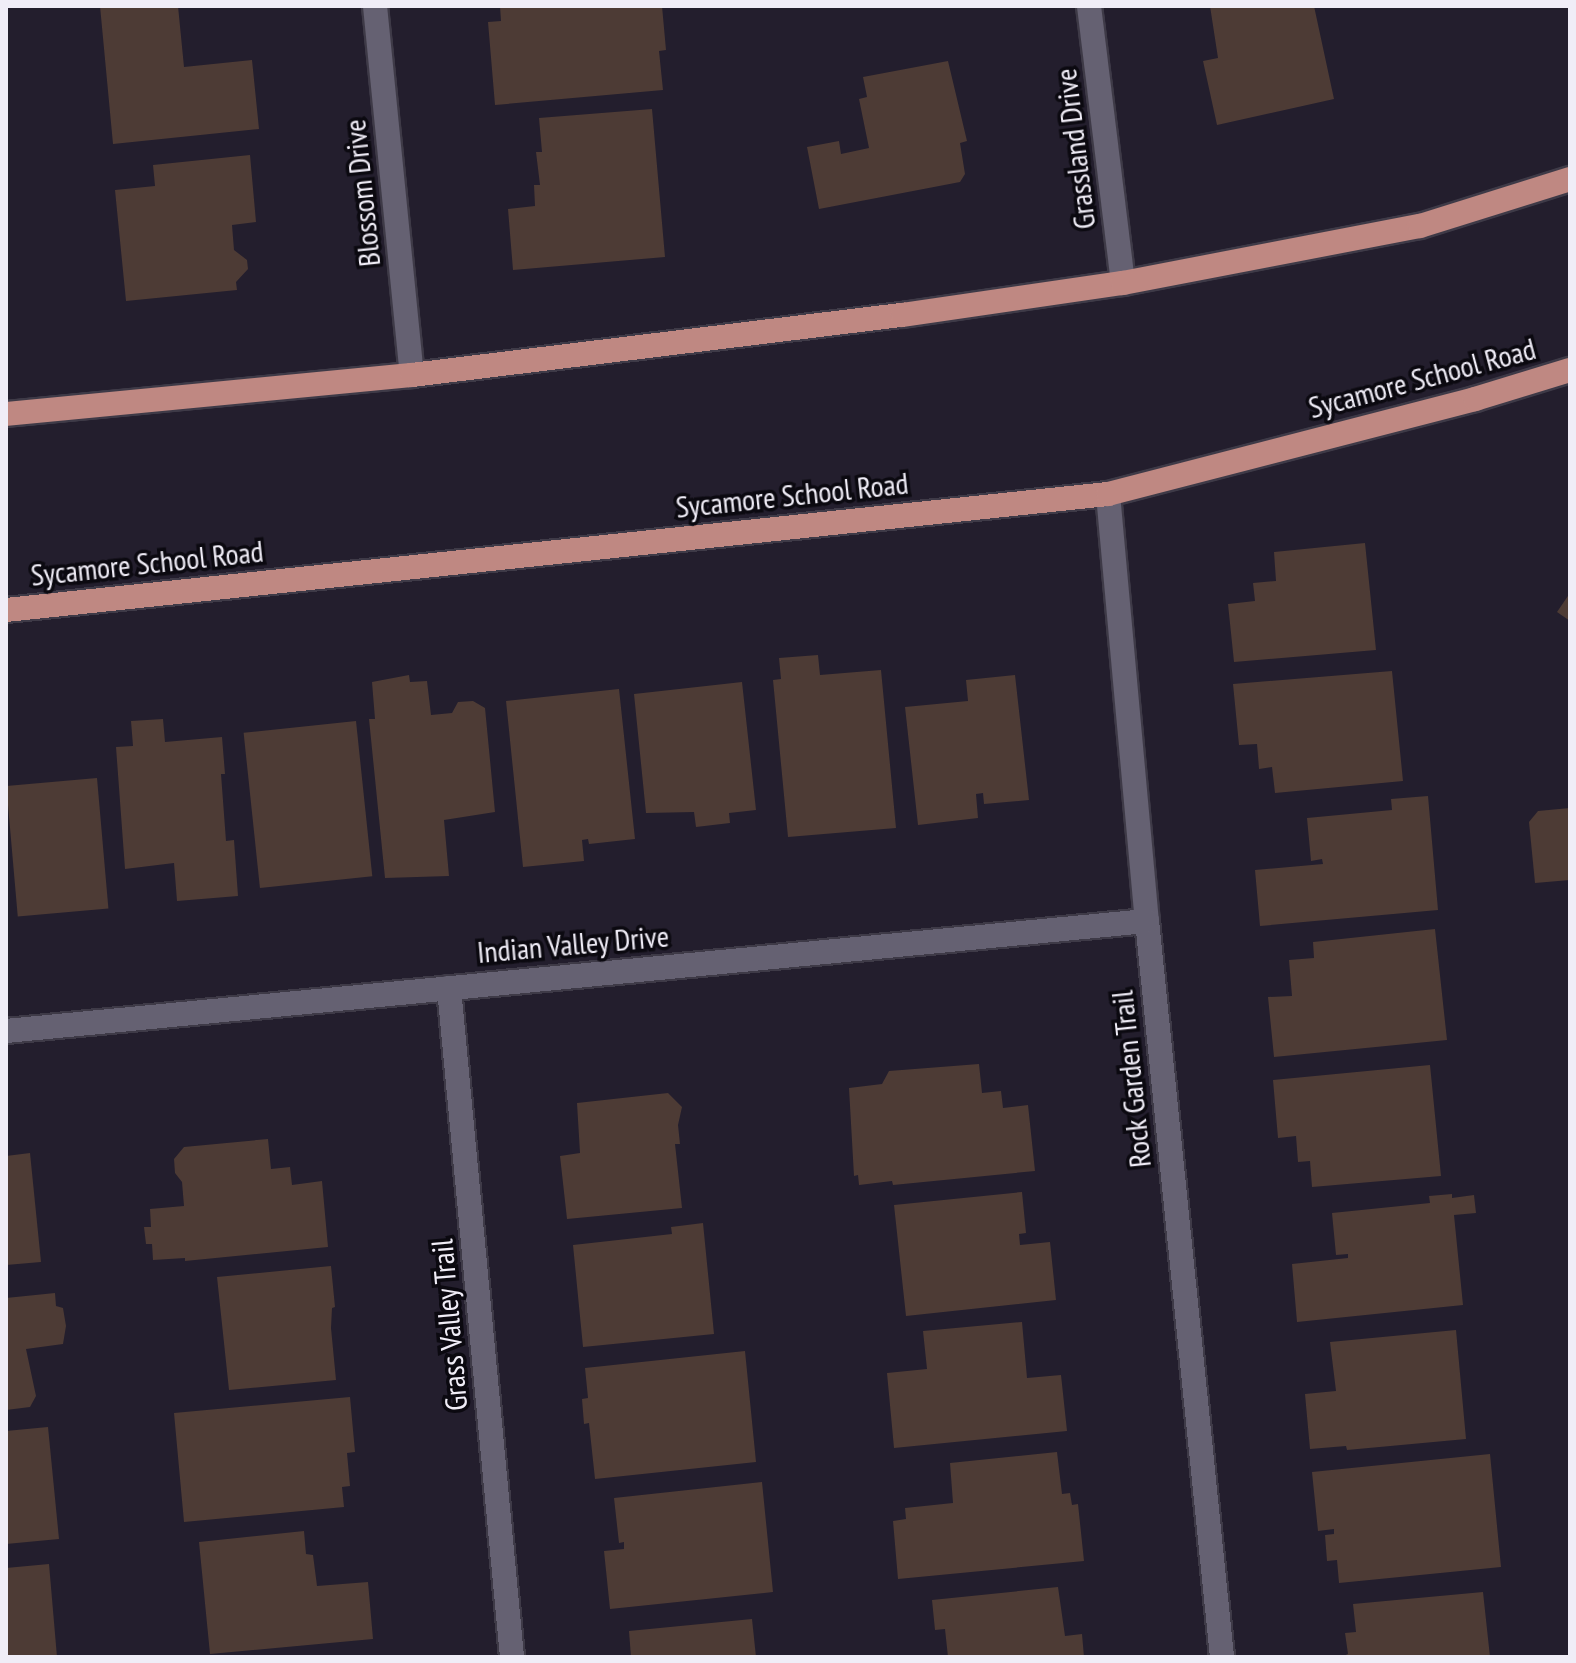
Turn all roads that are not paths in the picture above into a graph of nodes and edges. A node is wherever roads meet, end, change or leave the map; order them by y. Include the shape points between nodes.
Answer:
1 (375, 6) edge
2 (1089, 6) edge
3 (1570, 179) edge
4 (1123, 283) junction
5 (1570, 370) edge
6 (412, 375) junction
7 (6, 414) edge
8 (1108, 494) junction
9 (6, 610) edge
10 (1147, 921) junction
11 (449, 988) junction
12 (6, 1031) edge
13 (512, 1657) edge
14 (1222, 1657) edge

1 - 6 street, Blossom Drive
2 - 4 street, Grassland Drive
3 - 4 main road via 1420,226
4 - 6 main road
5 - 8 main road, Sycamore School Road
6 - 7 main road
8 - 9 main road, Sycamore School Road
8 - 10 street, Rock Garden Trail
10 - 11 street, Indian Valley Drive
10 - 14 street, Rock Garden Trail
11 - 12 street, Indian Valley Drive
11 - 13 street, Grass Valley Trail

